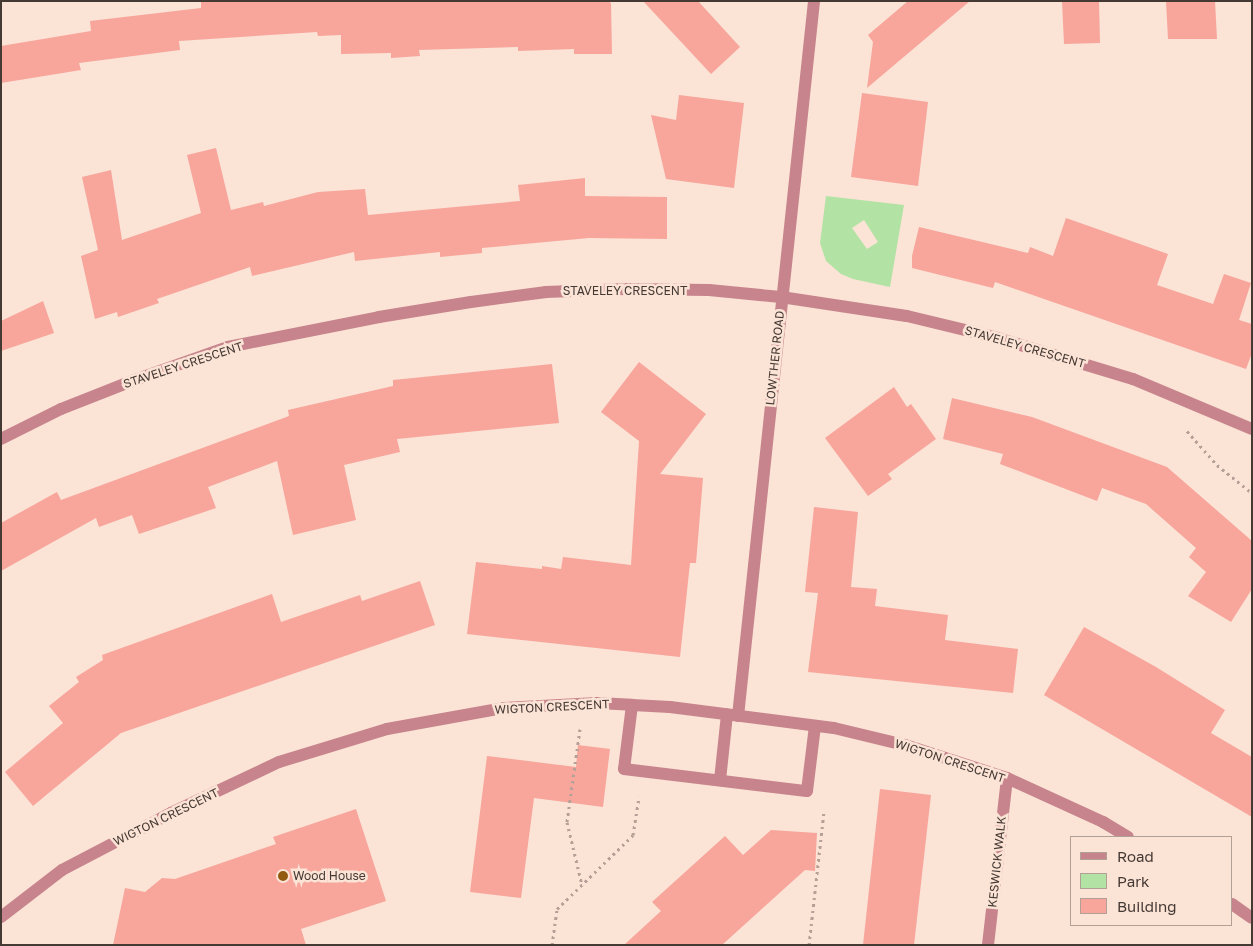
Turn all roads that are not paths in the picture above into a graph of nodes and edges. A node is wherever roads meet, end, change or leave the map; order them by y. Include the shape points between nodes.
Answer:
1 (814, 1) edge
2 (781, 297) junction
3 (1252, 429) edge
4 (1, 439) edge
5 (632, 705) junction
6 (733, 715) junction
7 (815, 726) junction
8 (1007, 778) junction
9 (720, 780) junction
10 (1126, 836) edge
11 (1233, 905) edge
12 (1, 917) edge
13 (1252, 918) edge
14 (988, 945) edge

1 - 2 street, LOWTHER ROAD
2 - 3 street, STAVELEY CRESCENT via 907,316 1057,355 1133,379
2 - 4 street, STAVELEY CRESCENT via 700,290 546,292 379,317 228,347 61,409
2 - 6 street, LOWTHER ROAD
5 - 6 street, WIGTON CRESCENT
5 - 9 street via 624,769
5 - 12 street, WIGTON CRESCENT via 504,708 387,729 279,762 62,870
6 - 7 street, WIGTON CRESCENT
6 - 9 street, LOWTHER ROAD
7 - 8 street, WIGTON CRESCENT via 905,745
7 - 9 street via 807,791
8 - 10 street, WIGTON CRESCENT
8 - 14 street, KESWICK WALK
11 - 13 street

